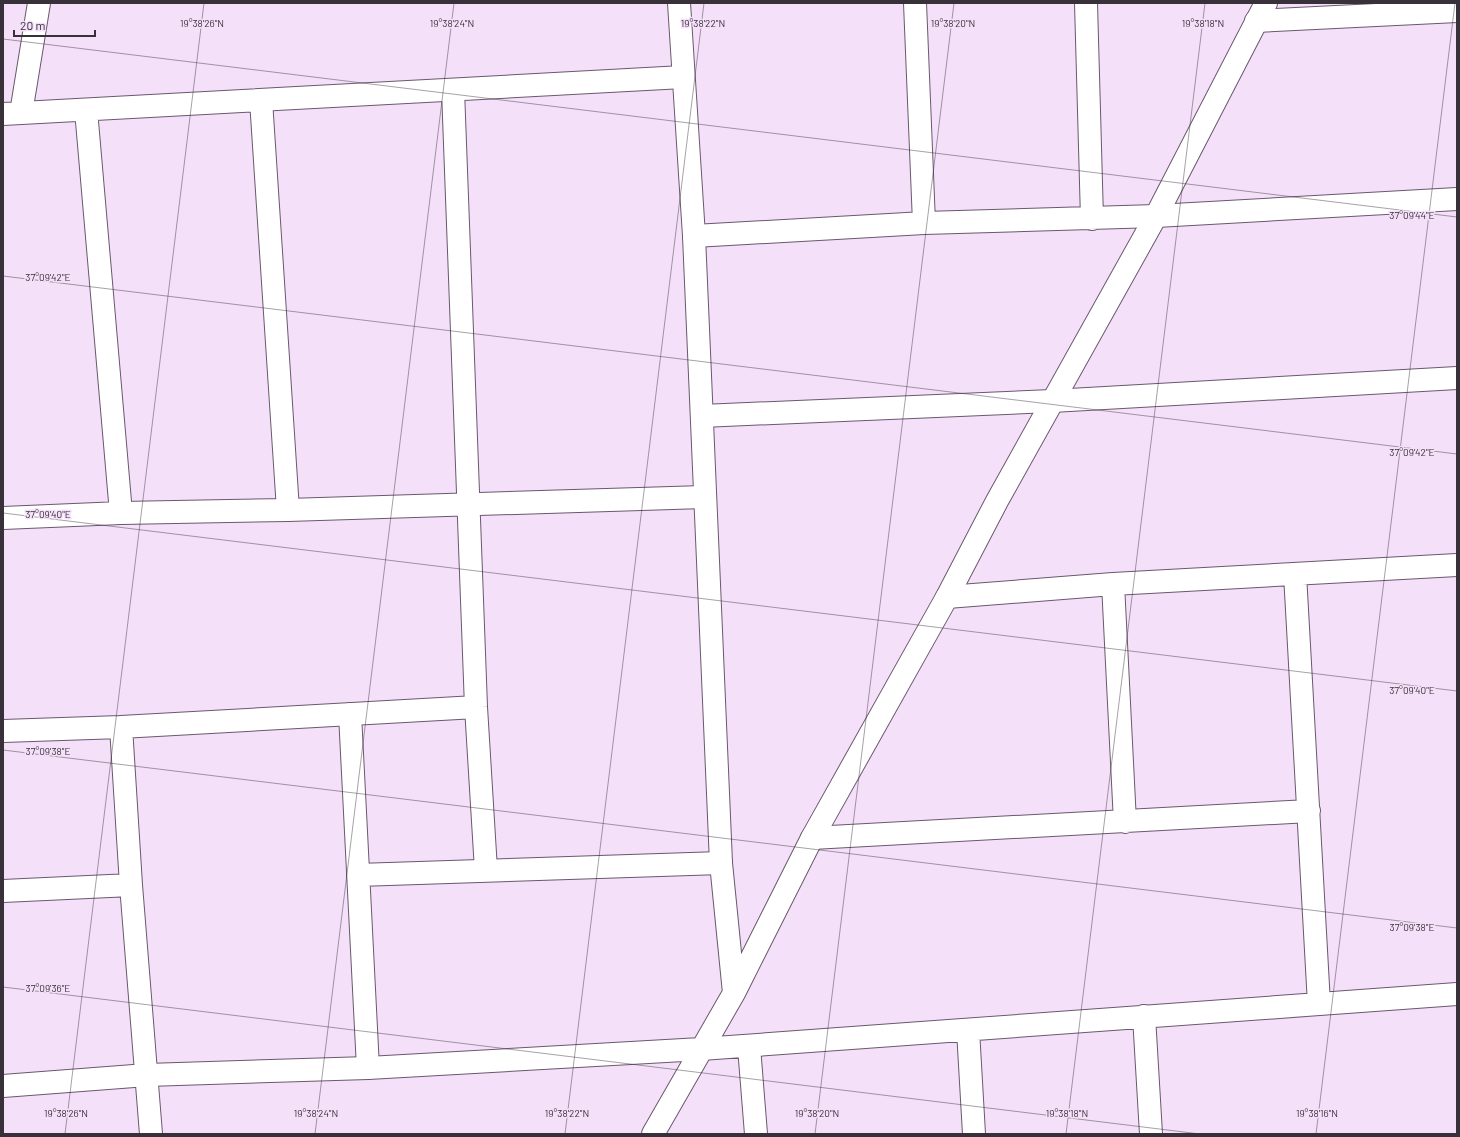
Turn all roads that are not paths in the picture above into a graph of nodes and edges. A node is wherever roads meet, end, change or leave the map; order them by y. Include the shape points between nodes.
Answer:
1 (39, 3) edge
2 (679, 3) edge
3 (916, 3) edge
4 (1086, 3) edge
5 (1457, 11) edge
6 (1261, 12) edge
7 (683, 77) junction
8 (453, 90) junction
9 (261, 100) junction
10 (86, 110) junction
11 (12, 114) edge
12 (1457, 199) edge
13 (1156, 216) junction
14 (1092, 218) junction
15 (924, 223) junction
16 (694, 236) junction
17 (1457, 378) edge
18 (1052, 401) junction
19 (702, 416) junction
20 (704, 497) junction
21 (468, 505) junction
22 (288, 510) junction
23 (121, 513) junction
24 (3, 518) edge
25 (1457, 565) edge
26 (1295, 574) junction
27 (1113, 584) junction
28 (947, 597) junction
29 (476, 707) junction
30 (350, 714) junction
31 (121, 727) junction
32 (3, 731) edge
33 (1309, 812) junction
34 (1125, 822) junction
35 (812, 838) junction
36 (721, 863) junction
37 (486, 870) junction
38 (358, 875) junction
39 (131, 884) junction
40 (3, 891) edge
41 (734, 993) junction
42 (1457, 994) edge
43 (1319, 1004) junction
44 (1144, 1016) junction
45 (968, 1030) junction
46 (749, 1047) junction
47 (701, 1049) junction
48 (368, 1068) junction
49 (147, 1075) junction
50 (3, 1086) edge
51 (151, 1134) edge
52 (653, 1134) edge
53 (756, 1134) edge
54 (974, 1134) edge
55 (1151, 1134) edge

1 - 11 street
2 - 7 street
3 - 15 street
4 - 14 street
5 - 6 street
6 - 13 street
7 - 8 street
7 - 16 street
8 - 9 street
8 - 21 street
9 - 10 street
9 - 22 street
10 - 11 street
10 - 23 street
12 - 13 street
13 - 14 street
13 - 18 street
14 - 15 street
15 - 16 street
16 - 19 street
17 - 18 street
18 - 19 street
18 - 28 street
19 - 20 street
20 - 21 street
20 - 36 street
21 - 22 street
21 - 29 street
22 - 23 street
23 - 24 street
25 - 26 street
26 - 27 street
26 - 33 street
27 - 28 street
27 - 34 street
28 - 35 street
29 - 30 street
29 - 37 street
30 - 31 street
30 - 38 street
31 - 32 street
31 - 39 street
33 - 34 street
33 - 43 street
34 - 35 street
35 - 41 street
36 - 37 street
36 - 41 street
37 - 38 street
38 - 48 street
39 - 40 street
39 - 49 street
41 - 47 street
42 - 43 street
43 - 44 street
44 - 45 street
44 - 55 street
45 - 46 street
45 - 54 street
46 - 47 street
46 - 53 street
47 - 48 street
47 - 52 street
48 - 49 street
49 - 50 street
49 - 51 street

